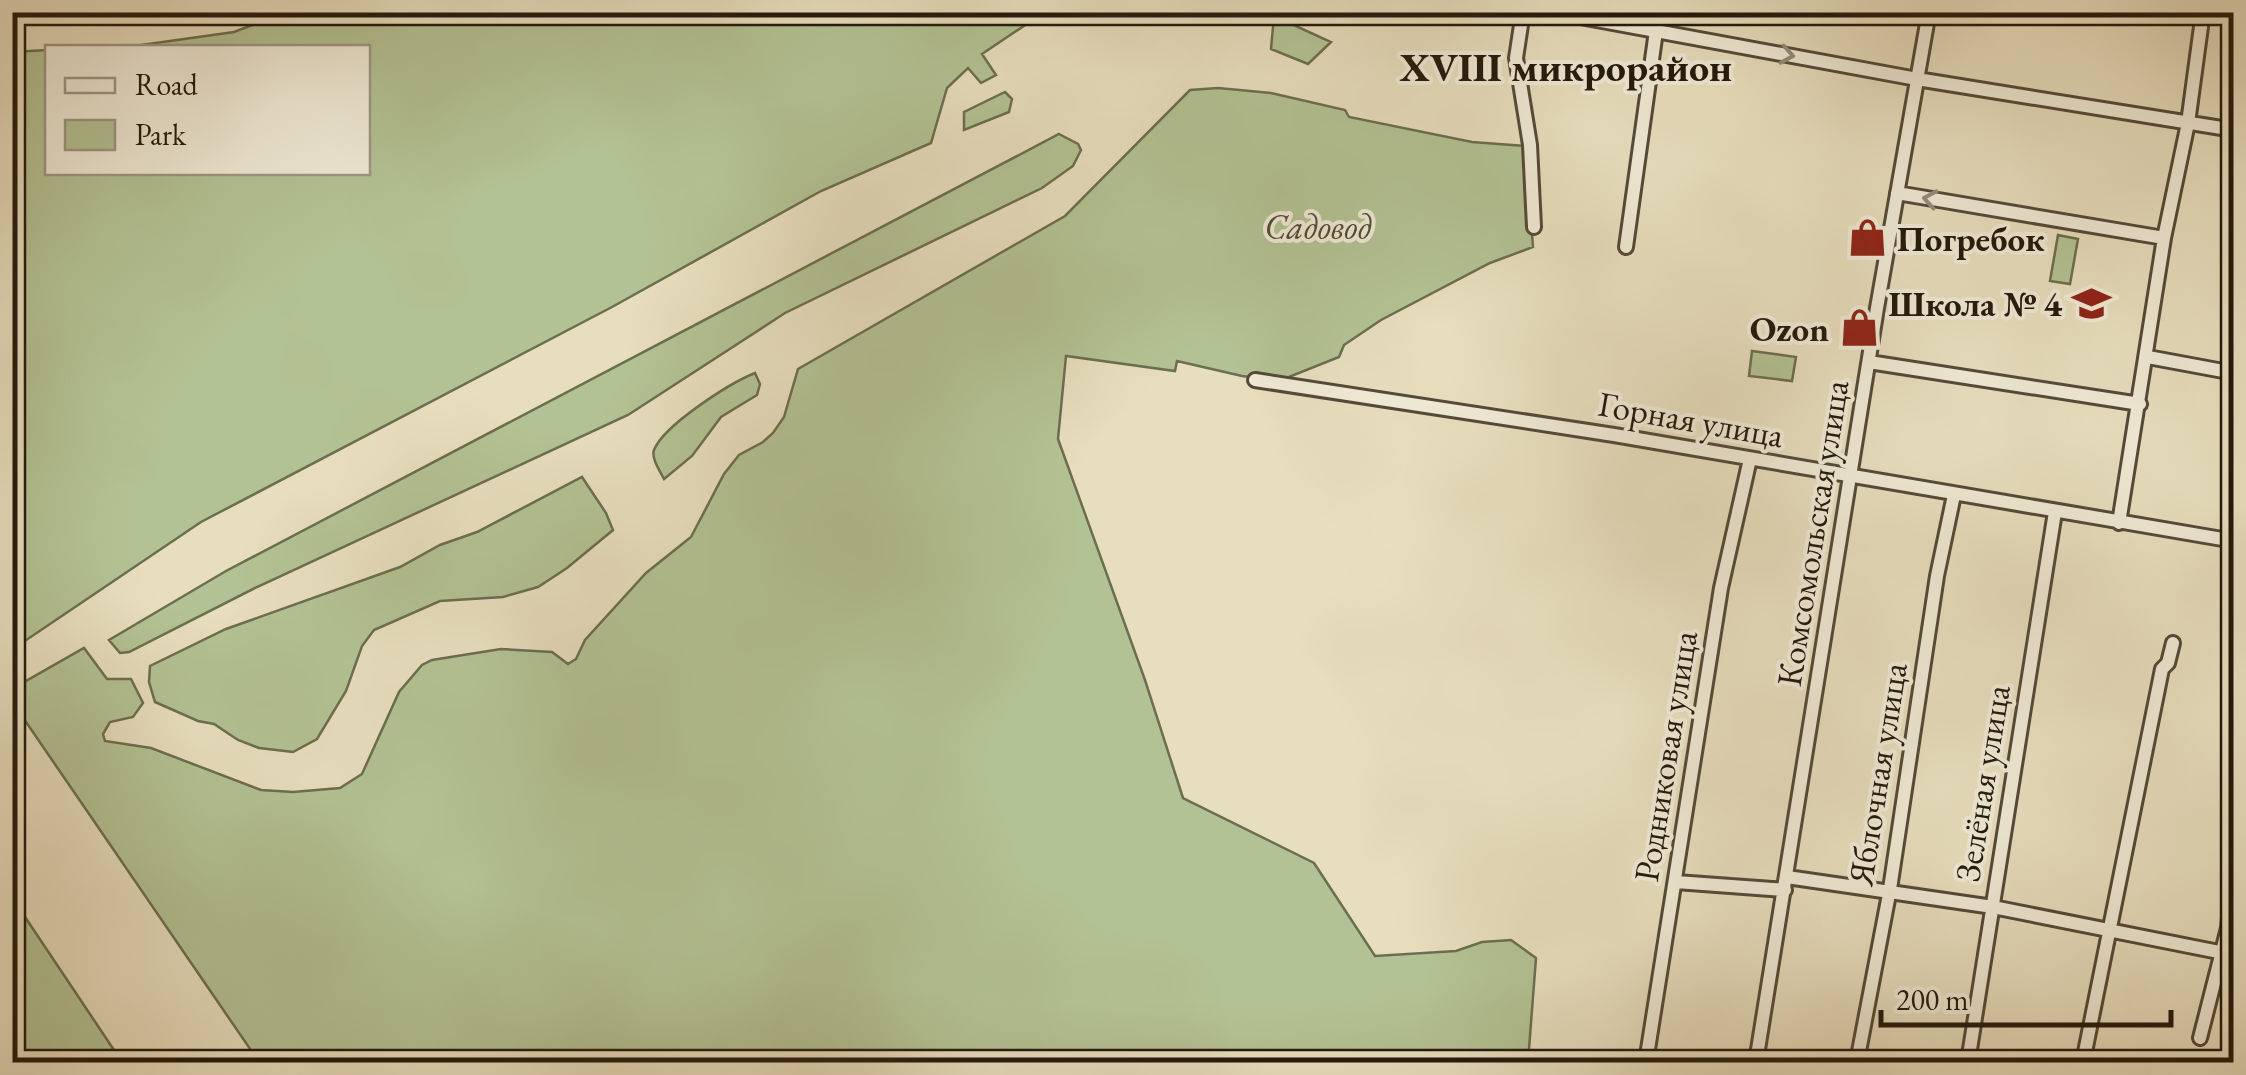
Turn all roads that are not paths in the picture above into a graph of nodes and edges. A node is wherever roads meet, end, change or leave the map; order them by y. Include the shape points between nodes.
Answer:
1 (1523, 12) edge
2 (1553, 12) edge
3 (1930, 12) edge
4 (2203, 12) edge
5 (1656, 32) junction
6 (1917, 79) junction
7 (2188, 123) junction
8 (2234, 130) edge
9 (1897, 193) junction
10 (1534, 228) dead end
11 (2164, 238) junction
12 (1626, 247) dead end
13 (2148, 357) junction
14 (1869, 362) junction
15 (2234, 373) edge
16 (1255, 380) dead end
17 (2140, 404) junction
18 (1750, 460) junction
19 (1851, 478) junction
20 (1954, 495) junction
21 (2056, 512) junction
22 (2234, 514) edge
23 (2119, 523) junction
24 (2231, 541) edge
25 (2172, 644) dead end
26 (2234, 869) edge
27 (1676, 882) junction
28 (1786, 883) junction
29 (1890, 889) junction
30 (1993, 907) junction
31 (2110, 930) junction
32 (2228, 954) edge
33 (2200, 1038) dead end
34 (1646, 1062) edge
35 (1756, 1062) edge
36 (1857, 1062) edge
37 (1968, 1062) edge
38 (2083, 1062) edge

1 - 10 street via 1516,58
2 - 5 street
3 - 6 street, Комсомольская улица
4 - 7 street
5 -> 6 street
5 - 12 street
6 - 7 street
6 - 9 street, Комсомольская улица
7 - 8 street
7 - 11 street
11 -> 9 street
9 - 14 street, Комсомольская улица
11 - 13 street
13 - 15 street
13 - 17 street
14 - 17 street
14 - 19 street, Комсомольская улица
16 - 18 street, Горная улица
17 - 23 street
18 - 19 street, Горная улица
18 - 27 street, Родниковая улица via 1722,588
19 - 20 street, Горная улица
19 - 28 street, Комсомольская улица
20 - 21 street, Горная улица
20 - 29 street, Яблочная улица
21 - 23 street, Горная улица
21 - 30 street, Зелёная улица
22 - 24 street
23 - 24 street, Горная улица
25 - 31 street
26 - 32 street
27 - 28 street
27 - 34 street, Родниковая улица
28 - 29 street
28 - 35 street, Комсомольская улица
29 - 30 street
29 - 36 street, Яблочная улица
30 - 31 street
30 - 37 street, Зелёная улица
31 - 32 street
31 - 38 street
32 - 33 street

